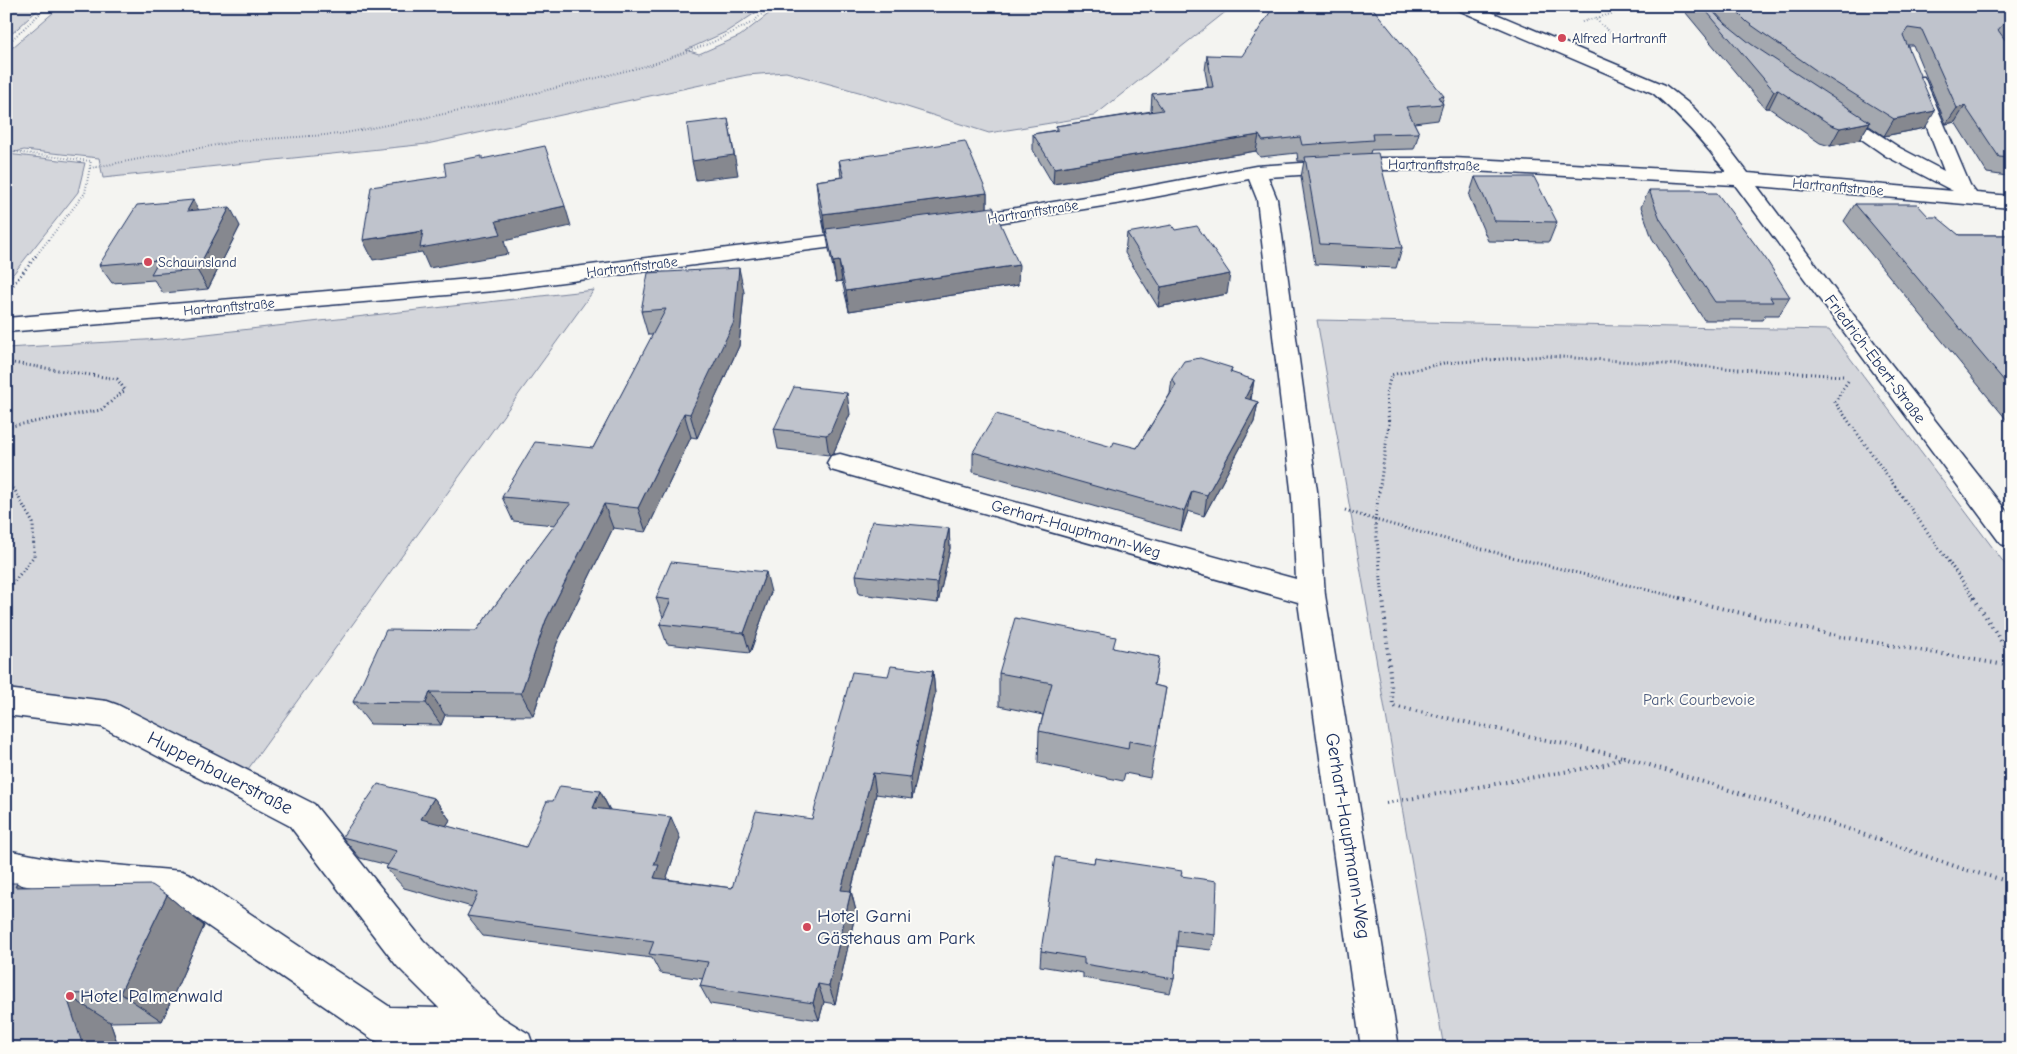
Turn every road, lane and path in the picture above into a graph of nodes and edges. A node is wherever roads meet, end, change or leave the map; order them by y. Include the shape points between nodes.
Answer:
1 (48, 6) edge
2 (771, 6) edge
3 (1462, 6) edge
4 (1639, 6) edge
5 (1542, 38) junction
6 (6, 45) edge
7 (1912, 68) edge
8 (1820, 106) edge
9 (6, 151) edge
10 (90, 168) junction
11 (1256, 172) junction
12 (1742, 179) junction
13 (1966, 192) junction
14 (2011, 202) edge
15 (943, 226) edge
16 (884, 234) edge
17 (6, 294) edge
18 (6, 325) edge
19 (6, 362) edge
20 (6, 427) edge
21 (840, 463) dead end
22 (6, 486) edge
23 (1305, 498) junction
24 (1375, 520) junction
25 (2011, 537) edge
26 (6, 592) edge
27 (1311, 595) junction
28 (2011, 657) edge
29 (2011, 666) edge
30 (6, 702) edge
31 (1624, 757) junction
32 (1344, 810) junction
33 (6, 866) edge
34 (2011, 882) edge
35 (484, 1028) junction
36 (515, 1048) edge
37 (1380, 1048) edge

1 - 6 path
2 - 10 path via 753,22 721,38 650,65 465,110 340,134 238,141
3 - 5 street, Friedrich-Ebert-Straße
4 - 5 path via 1594,18
5 - 12 street, Friedrich-Ebert-Straße via 1658,89 1686,111
7 - 13 street
8 - 13 street, Hartranftstraße via 1893,152
9 - 10 path via 91,161
10 - 17 path via 85,193
11 - 12 street, Hartranftstraße via 1376,164 1453,164
11 - 15 street, Hartranftstraße
11 - 23 street, Gerhart-Hauptmann-Weg via 1267,199
12 - 13 street, Hartranftstraße
12 - 25 street, Friedrich-Ebert-Straße
13 - 14 street, Hartranftstraße
16 - 18 street, Hartranftstraße via 494,284
19 - 20 path via 117,379 125,390 101,410
21 - 27 street, Gerhart-Hauptmann-Weg
22 - 26 path via 13,487 33,523 34,556
23 - 24 path
23 - 27 street, Gerhart-Hauptmann-Weg
24 - 28 path via 1389,424 1386,394 1391,374 1444,363 1546,356 1851,376 1835,402 1962,578
24 - 29 path via 1832,635
24 - 31 path via 1393,706
27 - 32 street, Gerhart-Hauptmann-Weg
30 - 35 street, Huppenbauerstraße via 107,714 302,815 410,953
31 - 32 path via 1604,766
31 - 34 path
32 - 37 street, Gerhart-Hauptmann-Weg
33 - 35 street via 58,876 182,888 385,1026
35 - 36 street, Huppenbauerstraße

